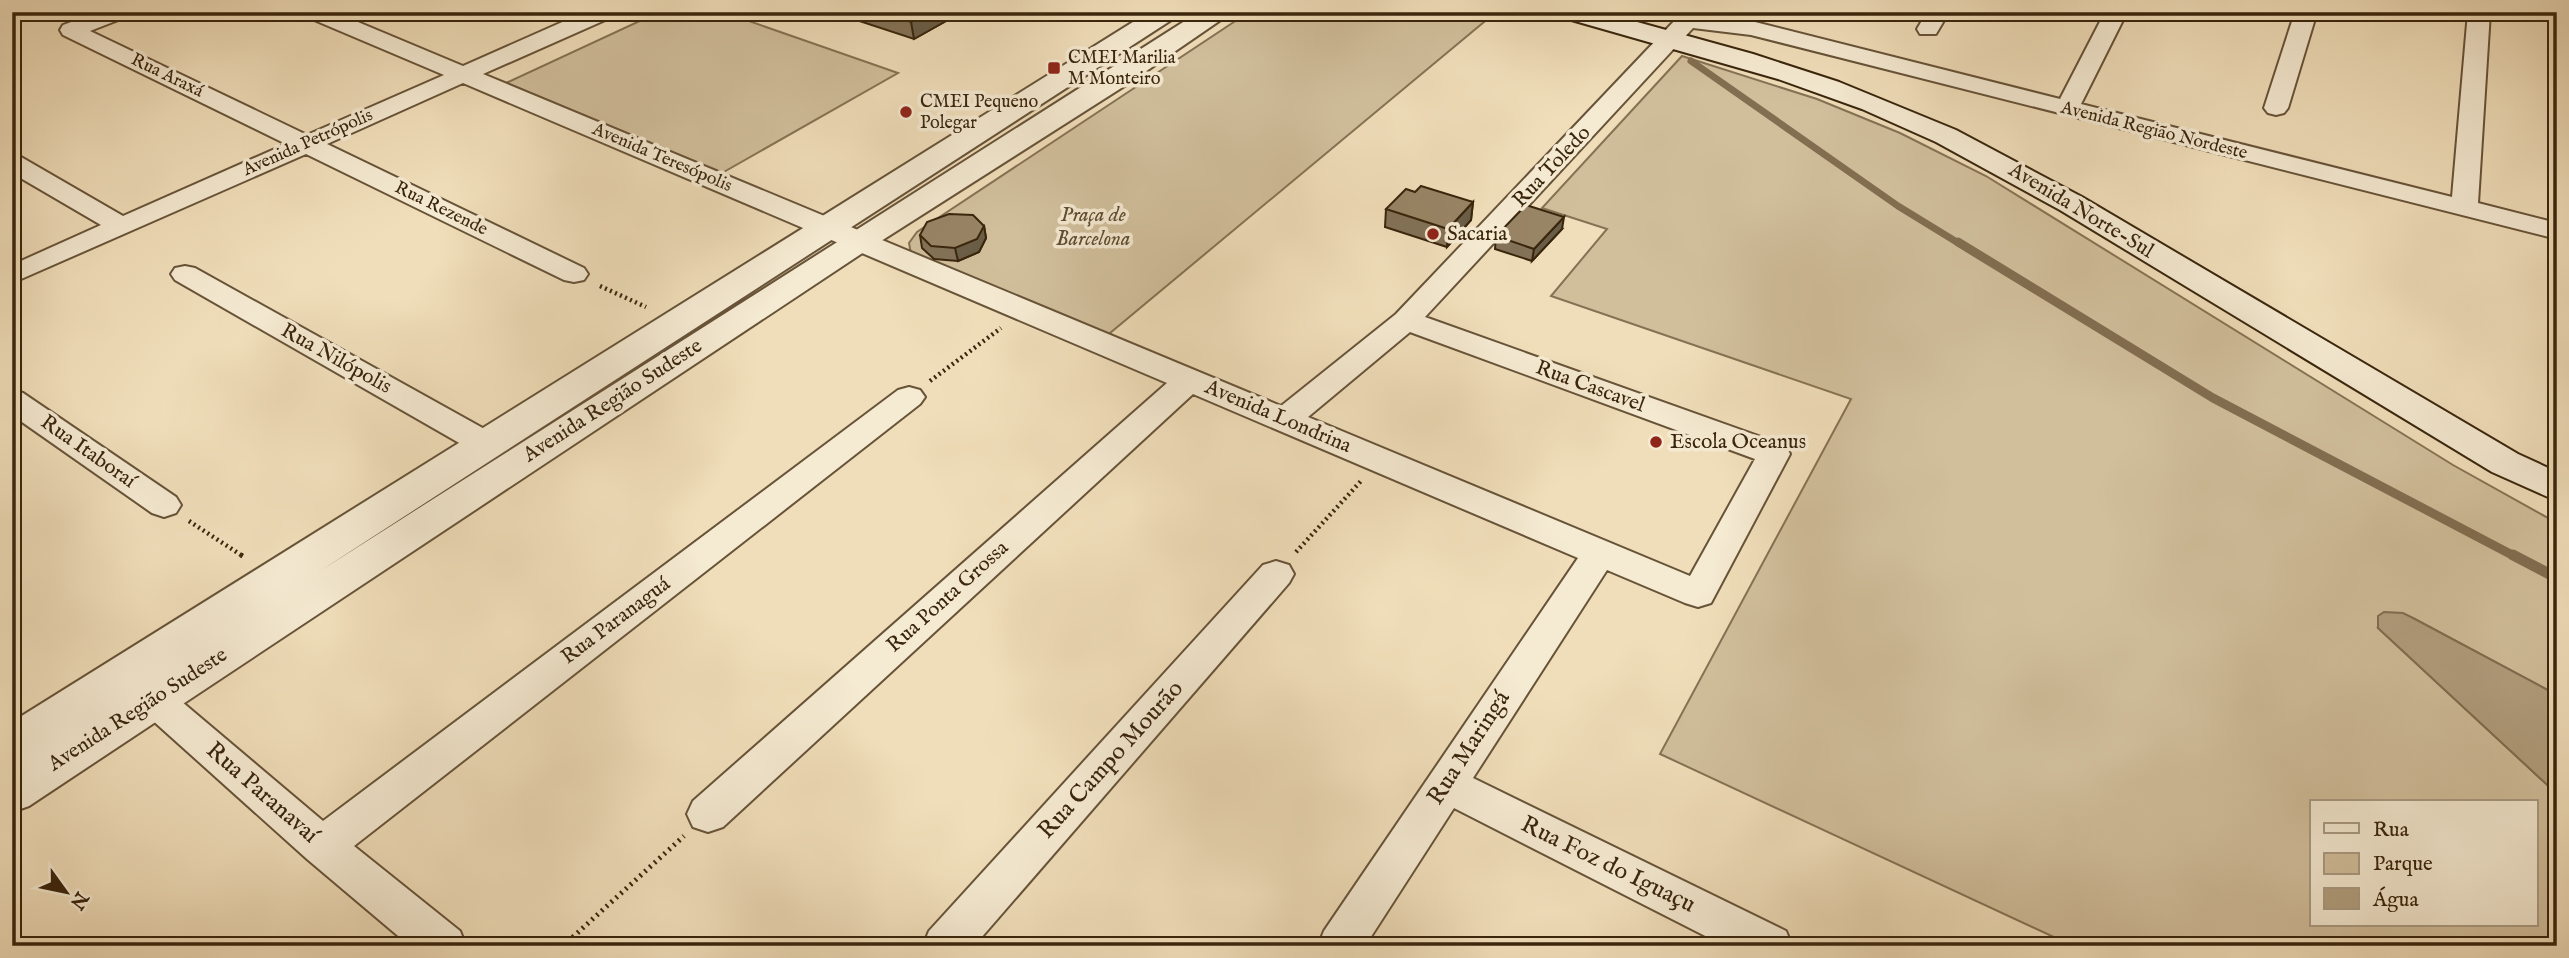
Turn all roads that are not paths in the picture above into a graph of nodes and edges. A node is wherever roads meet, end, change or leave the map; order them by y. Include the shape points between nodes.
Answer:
1 (117, 12) edge
2 (315, 12) edge
3 (604, 12) edge
4 (1570, 12) edge
5 (1655, 12) edge
6 (2116, 12) edge
7 (2306, 12) edge
8 (2479, 12) edge
9 (1163, 15) edge
10 (1205, 20) edge
11 (1758, 20) edge
12 (1680, 30) junction
13 (1114, 44) junction
14 (1152, 56) junction
15 (466, 74) junction
16 (2067, 108) junction
17 (2276, 108) dead end
18 (308, 144) junction
19 (12, 162) edge
20 (2464, 208) junction
21 (122, 226) junction
22 (2557, 231) edge
23 (842, 234) junction
24 (185, 274) dead end
25 (573, 274) road end
26 (12, 275) edge
27 (1406, 320) junction
28 (1189, 380) junction
29 (909, 397) road end
30 (12, 400) edge
31 (1285, 419) junction
32 (486, 444) junction
33 (2557, 463) edge
34 (2557, 488) edge
35 (164, 505) road end
36 (1600, 552) junction
37 (1276, 574) road end
38 (1698, 594) joint
39 (191, 633) junction
40 (155, 699) junction
41 (12, 746) edge
42 (1446, 784) junction
43 (12, 792) edge
44 (708, 814) road end
45 (322, 846) junction
46 (444, 946) edge
47 (945, 946) edge
48 (1340, 946) edge
49 (1770, 946) edge

1 - 18 street, Rua Araxá via 71,30
2 - 15 street, Avenida Teresópolis
3 - 15 street, Avenida Petrópolis
4 - 12 street, Avenida Norte-Sul
5 - 12 street, Avenida Norte-Sul
6 - 16 street
7 - 17 street
8 - 20 street
9 - 10 street via 1191,23
9 - 13 street, Avenida Região Sudeste
10 - 14 street, Avenida Região Sudeste
11 - 12 street, Avenida Região Nordeste
11 - 16 street, Avenida Região Nordeste
12 - 27 street, Rua Toledo
12 - 33 street, Avenida Norte-Sul via 1842,70 1940,111 2098,196
12 - 34 street, Avenida Norte-Sul via 1742,58 1915,121 1985,155 2505,463
13 - 14 street
13 - 23 street, Avenida Região Sudeste
14 - 23 street, Avenida Região Sudeste
15 - 18 street, Avenida Petrópolis
15 - 23 street, Avenida Teresópolis
16 - 20 street, Avenida Região Nordeste
18 - 21 street, Avenida Petrópolis
18 - 25 street, Rua Rezende
19 - 21 street
20 - 22 street, Avenida Região Nordeste
21 - 26 street, Avenida Petrópolis
23 - 28 street, Avenida Londrina
23 - 32 street, Avenida Região Sudeste via 679,321
23 - 40 street, Avenida Região Sudeste
24 - 32 street, Rua Nilópolis
27 - 31 street, Rua Toledo
27 - 38 street, Rua Cascavel via 1774,454
28 - 31 street, Avenida Londrina
28 - 44 street, Rua Ponta Grossa
29 - 45 street, Rua Paranaguá
30 - 35 street, Rua Itaboraí
31 - 36 street, Avenida Londrina
32 - 39 street, Avenida Região Sudeste
36 - 38 street, Avenida Londrina
36 - 42 street, Rua Maringá
37 - 47 street, Rua Campo Mourão
39 - 40 street, Rua Paranavaí via 144,670 142,692
39 - 41 street, Avenida Região Sudeste
40 - 43 street, Avenida Região Sudeste
40 - 45 street, Rua Paranavaí
42 - 48 street, Rua Maringá
42 - 49 street, Rua Foz do Iguaçu
45 - 46 street, Rua Paranavaí

